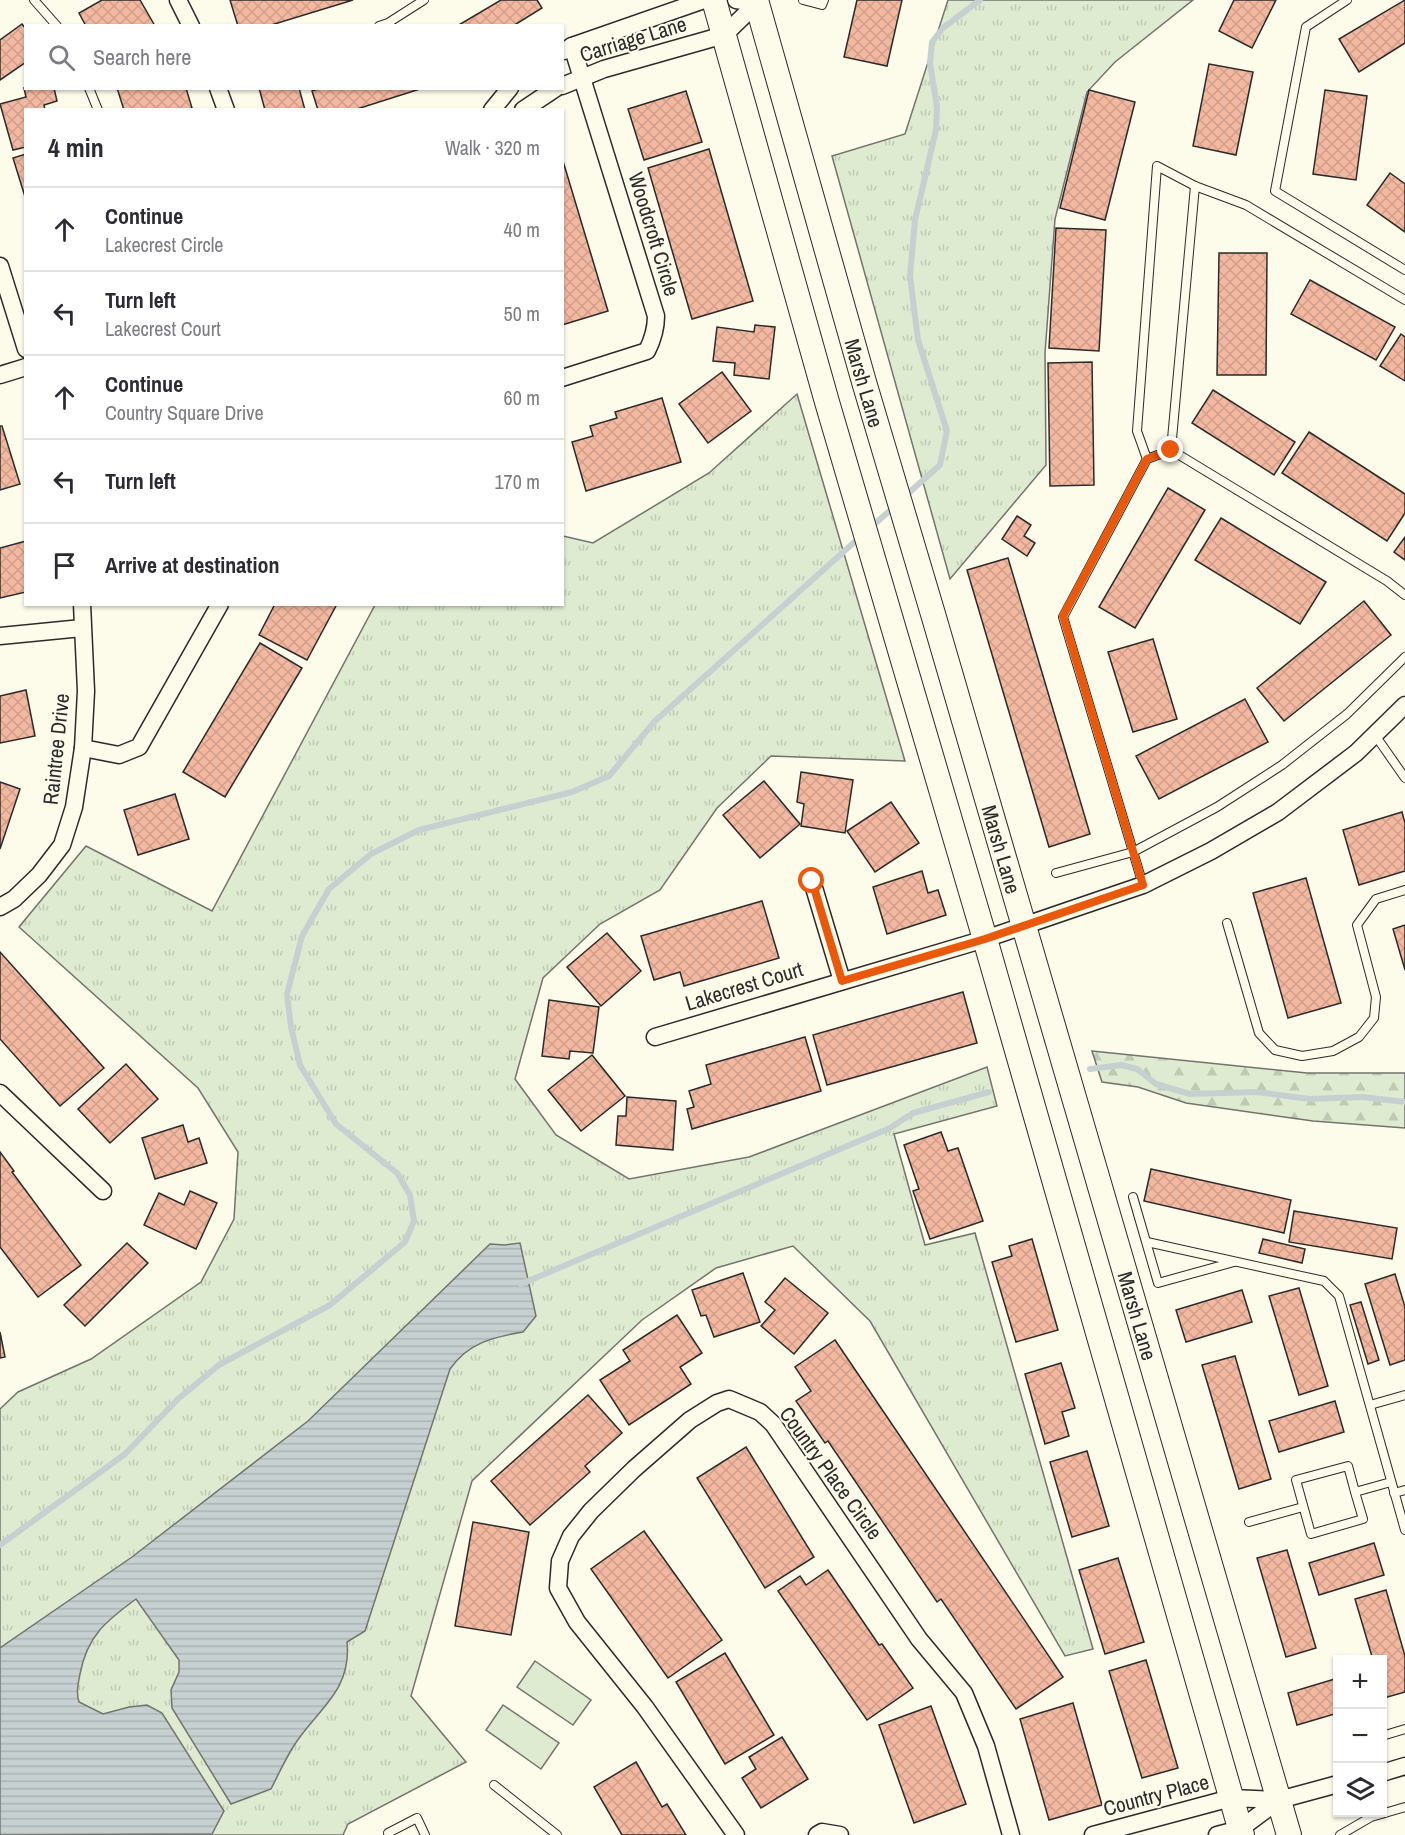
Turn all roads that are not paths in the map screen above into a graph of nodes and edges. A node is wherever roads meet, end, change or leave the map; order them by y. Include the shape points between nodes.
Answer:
1 (34, 0) edge
2 (178, 0) edge
3 (424, 0) edge
4 (704, 0) edge
5 (714, 0) edge
6 (803, 0) edge
7 (824, 0) edge
8 (1347, 0) edge
9 (753, 1) edge
10 (409, 4) edge
11 (55, 24) edge
12 (190, 24) edge
13 (385, 24) edge
14 (724, 35) junction
15 (567, 49) edge
16 (582, 78) junction
17 (564, 85) edge
18 (90, 90) edge
19 (219, 90) edge
20 (508, 90) edge
21 (553, 90) edge
22 (97, 108) edge
23 (225, 108) edge
24 (494, 108) edge
25 (526, 108) edge
26 (1195, 186) junction
27 (0, 266) edge
28 (1405, 270) edge
29 (1405, 300) edge
30 (24, 343) edge
31 (24, 368) edge
32 (0, 375) edge
33 (564, 377) edge
34 (1171, 450) junction
35 (1147, 459) junction
36 (1405, 595) edge
37 (82, 606) edge
38 (219, 606) edge
39 (82, 628) junction
40 (0, 636) edge
41 (1405, 657) edge
42 (1405, 705) edge
43 (1375, 735) junction
44 (83, 748) junction
45 (1405, 778) edge
46 (1133, 852) junction
47 (1056, 873) dead end
48 (812, 881) dead end
49 (1143, 885) junction
50 (1405, 890) edge
51 (0, 907) edge
52 (1227, 922) dead end
53 (1023, 926) junction
54 (985, 939) junction
55 (842, 981) junction
56 (655, 1037) dead end
57 (0, 1093) edge
58 (103, 1191) dead end
59 (1133, 1197) dead end
60 (1147, 1242) junction
61 (1235, 1261) junction
62 (1405, 1395) edge
63 (1370, 1405) junction
64 (1391, 1482) junction
65 (1405, 1490) edge
66 (1355, 1492) junction
67 (1394, 1493) junction
68 (1303, 1507) junction
69 (1249, 1522) dead end
70 (1405, 1530) edge
71 (1405, 1729) edge
72 (1387, 1735) edge
73 (1405, 1766) edge
74 (1387, 1772) edge
75 (494, 1785) dead end
76 (1333, 1785) edge
77 (1231, 1798) junction
78 (1279, 1800) junction
79 (1405, 1807) edge
80 (1387, 1811) edge
81 (1368, 1817) edge
82 (388, 1833) dead end
83 (1233, 1833) edge
84 (425, 1835) edge
85 (557, 1835) edge
86 (736, 1835) edge
87 (817, 1835) edge
88 (840, 1835) edge
89 (1011, 1835) edge
90 (1093, 1835) edge
91 (1289, 1835) edge
92 (1340, 1835) edge

1 - 11 lane
2 - 12 street
3 - 10 lane
4 - 15 street, Carriage Lane
5 - 14 main road, Marsh Lane
6 - 7 lane via 822,5
8 - 28 lane via 1306,27 1275,191
9 - 14 street, Carriage Lane
9 - 53 main road, Marsh Lane
10 - 13 lane
14 - 16 street, Carriage Lane
14 - 54 main road, Marsh Lane
15 - 16 street, Woodcroft Circle
16 - 17 street, Carriage Lane
16 - 33 street, Woodcroft Circle via 656,325 647,351
18 - 22 lane
19 - 23 street
20 - 24 street
21 - 25 street
26 - 29 lane via 1246,205
26 - 34 lane
26 - 35 lane via 1157,166 1137,431
27 - 30 street
31 - 32 street
34 - 35 lane
34 - 36 lane
35 - 46 lane via 1063,616
37 - 39 street, Raintree Drive
38 - 44 street via 139,747 119,755
39 - 40 street
39 - 44 street, Raintree Drive via 86,692
41 - 46 lane via 1347,714 1282,765 1217,807
42 - 43 street, Lakecrest Court
43 - 45 lane
43 - 49 street, Lakecrest Court via 1278,812
44 - 51 street, Raintree Drive via 74,807 62,844 39,875
46 - 47 lane
46 - 49 lane
48 - 55 street
49 - 53 street, Lakecrest Court
50 - 52 lane via 1376,899 1357,925 1376,997 1374,1018 1359,1037 1333,1051 1302,1056 1275,1050 1259,1033
53 - 54 street, Lakecrest Court
53 - 78 main road, Marsh Lane
54 - 55 street, Lakecrest Court
54 - 77 main road, Marsh Lane
55 - 56 street, Lakecrest Court
57 - 58 street
59 - 60 lane
60 - 61 lane
60 - 61 lane via 1158,1282
61 - 63 lane via 1324,1281 1339,1296
62 - 63 lane
63 - 64 lane
64 - 66 lane
64 - 67 lane
65 - 67 lane
66 - 68 lane via 1348,1466 1296,1480
66 - 68 lane via 1363,1519 1311,1534
67 - 70 lane
68 - 69 lane
71 - 72 lane
73 - 74 street
75 - 85 lane
76 - 78 street
77 - 78 street, Country Place
77 - 83 main road, Marsh Lane
77 - 90 street, Country Place
78 - 83 street
78 - 91 main road, Marsh Lane
79 - 80 lane
81 - 92 lane
82 - 84 lane via 417,1818
86 - 89 street, Country Place Circle via 645,1707 577,1622 558,1588 560,1561 571,1536 591,1511 690,1420 729,1400 760,1412 773,1424 919,1639 964,1693 986,1746
87 - 88 street

